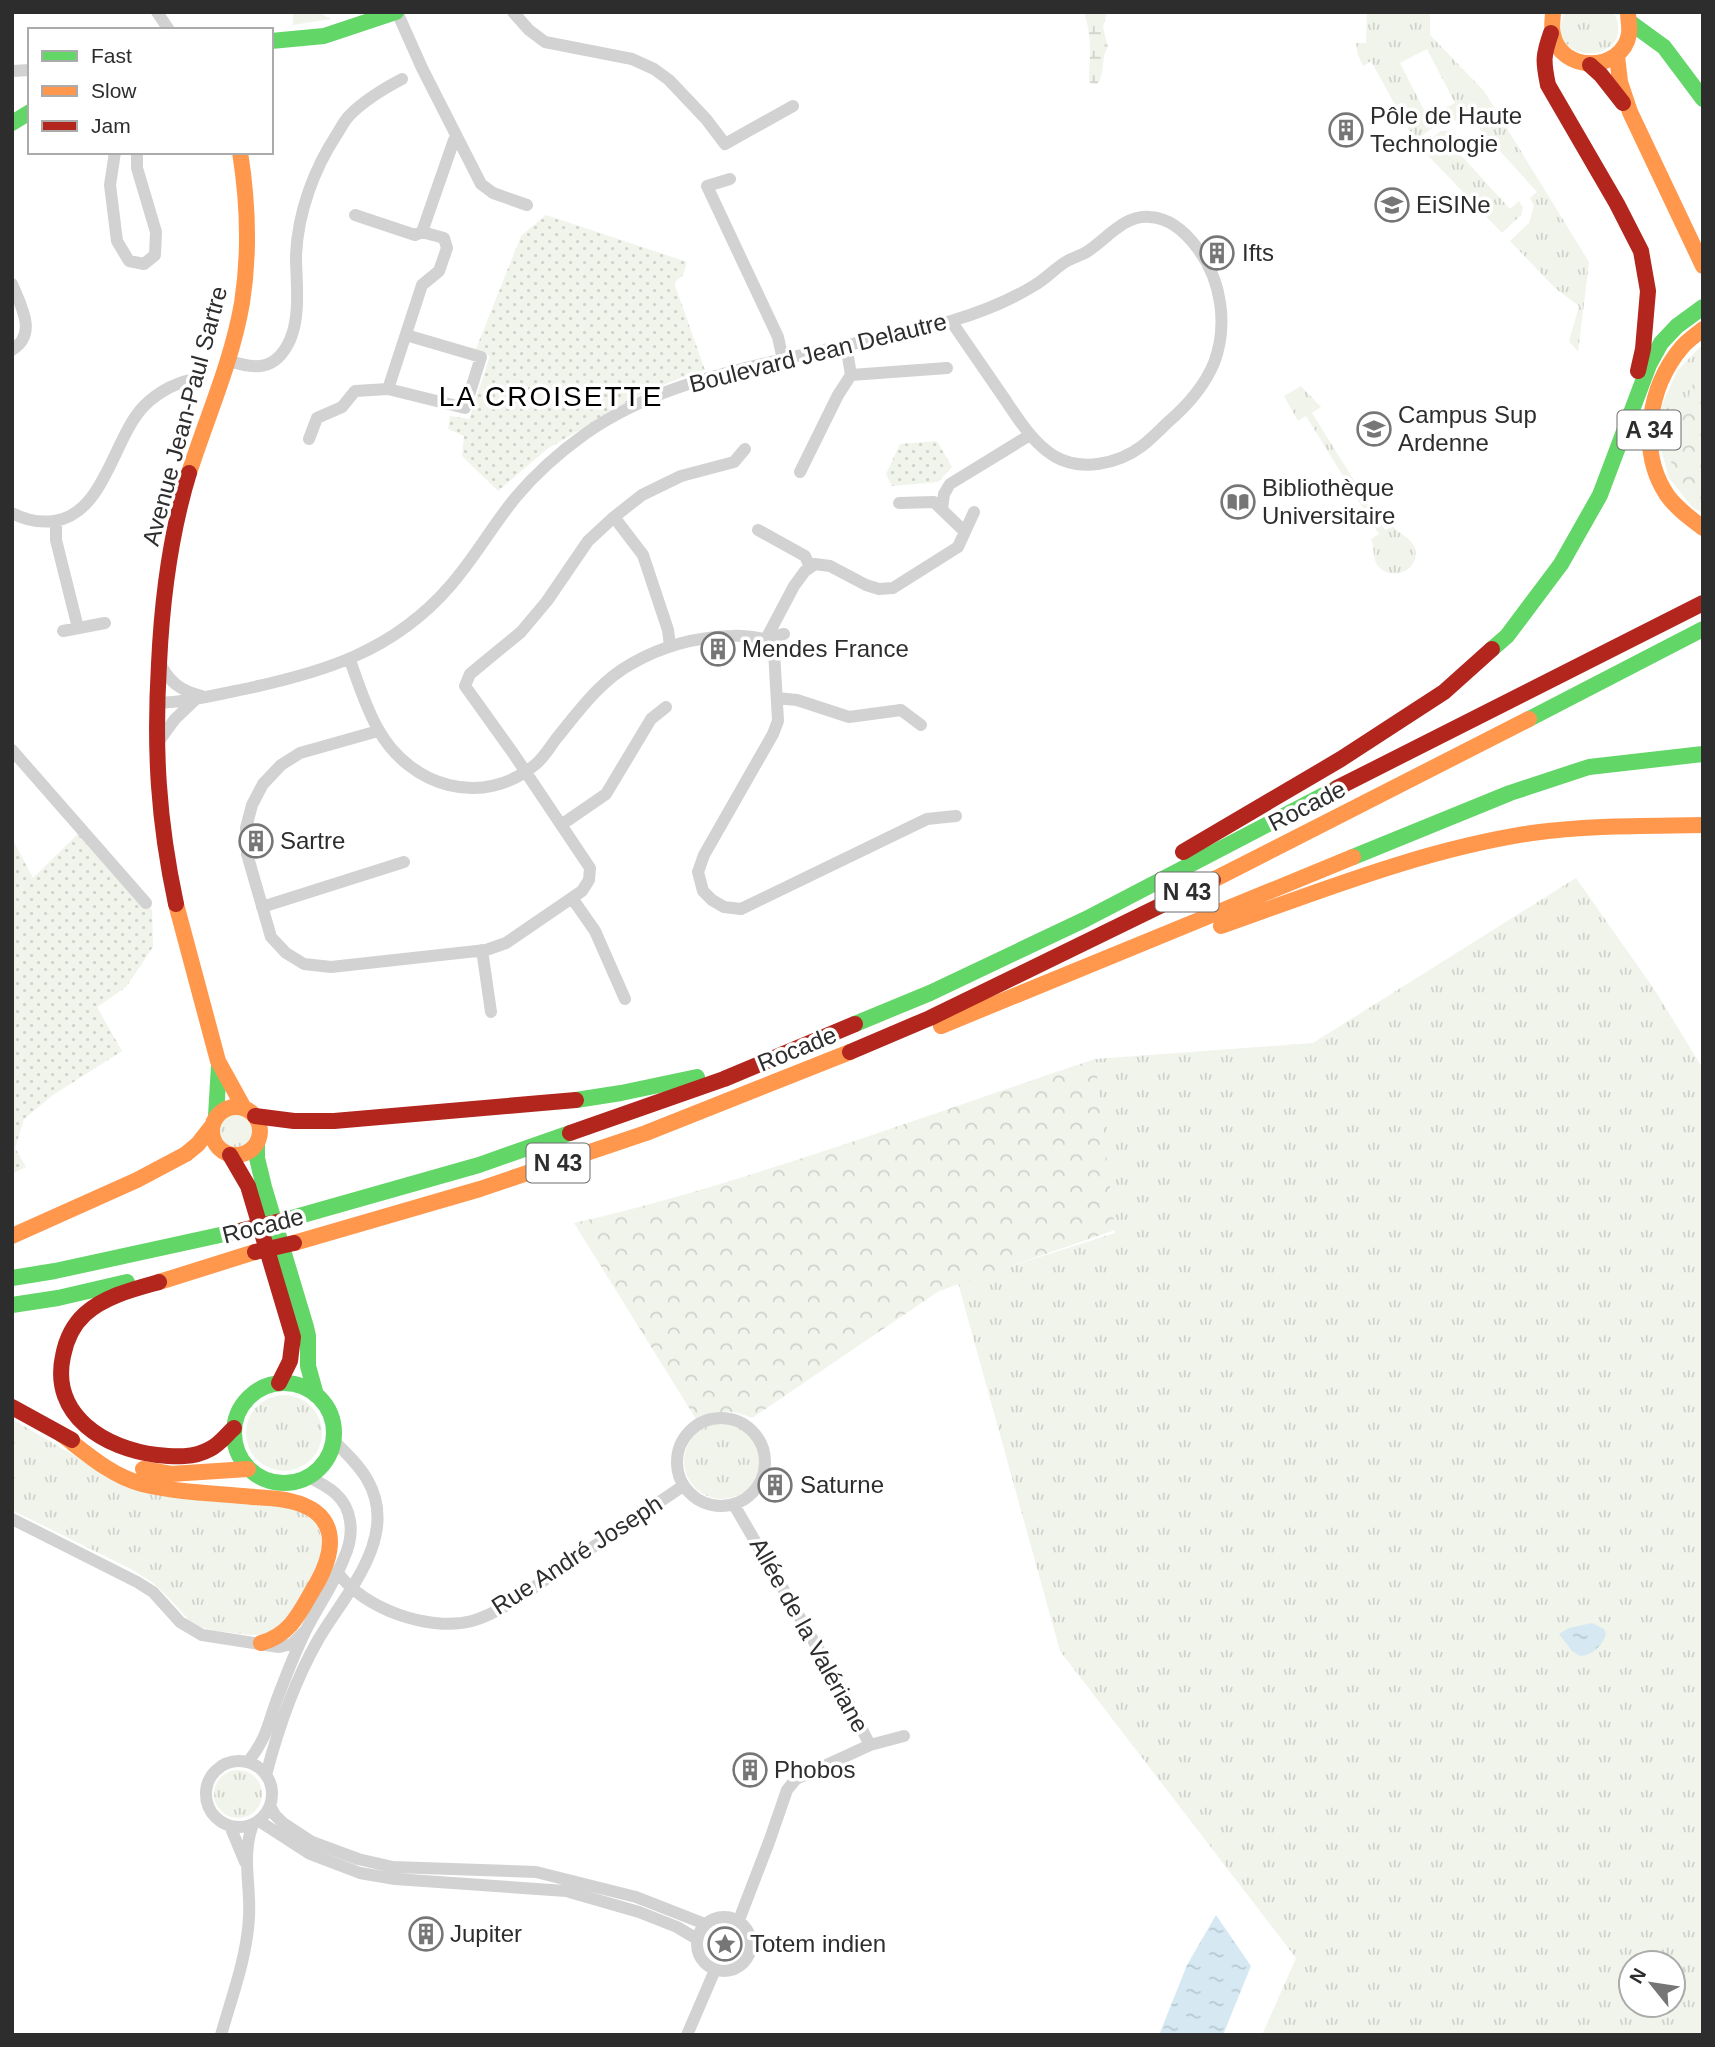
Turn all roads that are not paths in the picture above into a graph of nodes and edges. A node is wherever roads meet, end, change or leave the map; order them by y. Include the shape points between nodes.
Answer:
1 (157, 12) edge
2 (397, 12) edge
3 (513, 12) edge
4 (1553, 12) edge
5 (1630, 18) edge
6 (168, 28) edge
7 (1551, 33) junction
8 (273, 41) edge
9 (1616, 56) junction
10 (1590, 65) junction
11 (402, 79) dead end
12 (1703, 99) edge
13 (793, 106) dead end
14 (1630, 112) junction
15 (28, 114) edge
16 (12, 123) edge
17 (457, 137) junction
18 (115, 154) edge
19 (137, 154) edge
20 (240, 154) edge
21 (730, 179) dead end
22 (527, 205) dead end
23 (355, 215) dead end
24 (422, 233) junction
25 (1703, 266) edge
26 (12, 284) edge
27 (1703, 307) edge
28 (951, 321) junction
29 (1703, 329) edge
30 (406, 335) junction
31 (846, 345) junction
32 (12, 350) edge
33 (227, 360) junction
34 (783, 360) junction
35 (947, 368) dead end
36 (851, 375) junction
37 (201, 378) dead end
38 (388, 388) junction
39 (1626, 425) junction
40 (1030, 435) junction
41 (309, 439) dead end
42 (745, 449) dead end
43 (800, 472) dead end
44 (899, 503) dead end
45 (942, 509) junction
46 (974, 512) dead end
47 (12, 513) edge
48 (614, 517) junction
49 (55, 521) junction
50 (1703, 528) edge
51 (758, 530) dead end
52 (965, 532) junction
53 (810, 567) junction
54 (1703, 603) edge
55 (105, 623) dead end
56 (78, 628) junction
57 (1703, 629) edge
58 (63, 631) dead end
59 (784, 634) dead end
60 (766, 639) junction
61 (670, 646) junction
62 (159, 660) junction
63 (350, 660) junction
64 (201, 698) junction
65 (777, 698) junction
66 (156, 703) junction
67 (666, 707) dead end
68 (921, 725) dead end
69 (378, 731) junction
70 (156, 745) junction
71 (12, 750) edge
72 (1703, 754) edge
73 (525, 771) junction
74 (956, 816) dead end
75 (561, 825) junction
76 (1703, 825) edge
77 (404, 862) dead end
78 (572, 898) junction
79 (146, 903) dead end
80 (262, 907) junction
81 (1087, 919) junction
82 (482, 950) junction
83 (625, 999) dead end
84 (997, 1004) junction
85 (491, 1012) dead end
86 (774, 1060) junction
87 (219, 1063) junction
88 (817, 1066) junction
89 (249, 1112) junction
90 (214, 1121) junction
91 (257, 1144) junction
92 (230, 1155) junction
93 (12, 1236) edge
94 (255, 1252) junction
95 (12, 1278) edge
96 (12, 1305) edge
97 (279, 1384) junction
98 (316, 1395) junction
99 (12, 1407) edge
100 (234, 1427) junction
101 (61, 1434) junction
102 (334, 1441) junction
103 (248, 1469) junction
104 (308, 1478) junction
105 (683, 1486) junction
106 (734, 1504) junction
107 (12, 1519) edge
108 (338, 1573) junction
109 (351, 1588) junction
110 (306, 1630) junction
111 (261, 1643) junction
112 (904, 1736) dead end
113 (870, 1745) junction
114 (248, 1762) junction
115 (266, 1775) junction
116 (270, 1806) junction
117 (256, 1823) junction
118 (230, 1826) junction
119 (247, 1866) junction
120 (394, 1873) junction
121 (739, 1920) junction
122 (705, 1924) junction
123 (697, 1939) junction
124 (715, 1970) junction
125 (221, 2035) edge
126 (687, 2035) edge

1 - 6 street
2 - 8 main road via 324,36
2 - 17 street
3 - 13 street via 545,42 632,59 654,69 697,109 725,144
4 - 7 main road
5 - 9 main road via 1625,47
5 - 12 main road via 1664,47
7 - 10 main road via 1565,56
7 - 39 main road via 1543,63 1548,85 1641,251 1648,291 1643,349
9 - 10 main road
9 - 14 main road
10 - 14 main road
11 - 33 street via 348,117 311,184 300,220 290,341 278,358 266,365 253,368
14 - 25 main road
15 - 16 main road
17 - 22 street via 481,184 492,193
17 - 24 street
18 - 19 street via 110,185 117,241 129,261 144,264 155,255 156,232
20 - 33 main road, Avenue Jean-Paul Sartre via 246,187 247,258
21 - 34 street via 707,186 778,337
23 - 24 street via 415,235
24 - 30 street via 444,238 447,248 439,271 422,285
26 - 32 street via 26,327 25,337
27 - 39 main road via 1661,343
28 - 31 street, Boulevard Jean Delautre
28 - 40 street
28 - 40 street, Boulevard Jean Delautre via 1002,304 1040,283 1071,258 1084,255 1116,229 1148,216 1182,231 1209,265 1218,289 1220,342 1195,396 1141,447 1115,461 1085,465 1059,459
29 - 50 main road, A 34 via 1683,346 1667,370 1649,428 1651,460 1663,490
30 - 38 street
30 - 38 street via 481,357 465,408
31 - 34 street, Boulevard Jean Delautre
31 - 36 street
33 - 62 main road, Avenue Jean-Paul Sartre via 183,494 168,568
34 - 63 street, Boulevard Jean Delautre via 661,393 585,435 516,497 447,590 414,621
35 - 36 street
36 - 43 street
37 - 49 street via 166,388 143,408 96,491 81,509
38 - 41 street via 355,391 342,407 317,418
39 - 81 main road, N 43 via 1600,495 1561,564 1507,636 1444,692 1158,867
40 - 45 street via 950,484
42 - 48 street via 734,463 681,476 642,495
44 - 45 street via 934,502
45 - 52 street
46 - 52 street
47 - 49 street via 42,523
48 - 61 street via 643,555
48 - 73 street via 588,541 521,632 470,674 465,686
49 - 56 street
51 - 53 street via 804,555
52 - 53 street via 958,547 893,588 866,585 830,566
53 - 60 street via 794,586
54 - 81 main road, N 43
55 - 56 street
56 - 58 street
57 - 88 main road, Rocade / N 43 via 1243,865 930,1018
59 - 60 street
60 - 61 street via 699,638
60 - 65 street via 774,651
61 - 73 street via 628,665 592,695 537,763
62 - 64 street via 173,683
62 - 66 main road, Avenue Jean-Paul Sartre
63 - 64 street, Boulevard Jean Delautre via 299,677
63 - 69 street
64 - 66 street, Boulevard Jean Delautre
64 - 70 street via 175,719
65 - 68 street via 849,716 901,710
65 - 74 street via 778,721 773,734 698,872 703,891 712,900 741,909 928,819
66 - 70 main road, Avenue Jean-Paul Sartre
67 - 75 street via 651,719 606,794
69 - 73 street via 417,773 445,786 496,785
69 - 80 street via 300,753 263,784 246,828 247,854
70 - 87 main road, Avenue Jean-Paul Sartre via 173,894
71 - 79 street
72 - 84 main road via 1588,767 1510,793
73 - 75 street
75 - 78 street via 590,868 589,880
76 - 84 main road via 1588,826 1448,850
77 - 80 street
78 - 82 street via 506,943
78 - 83 street via 595,932
80 - 82 street via 271,937 304,964 331,967
81 - 86 main road, N 43
82 - 85 street
84 - 88 main road via 867,1056
86 - 89 main road via 557,1102 323,1122 280,1121
86 - 95 main road, N 43, bridge via 479,1165 285,1220
87 - 89 main road, Avenue Jean-Paul Sartre
87 - 90 main road, Avenue Jean-Paul Sartre
88 - 94 main road, Rocade / N 43, bridge via 646,1133 481,1189
89 - 90 main road via 229,1108
89 - 91 main road via 260,1130
90 - 92 main road via 211,1134 217,1147
90 - 93 main road via 186,1154
91 - 92 main road via 245,1154
91 - 98 main road via 264,1187 306,1327 307,1366
92 - 97 main road via 248,1186 293,1336 290,1363
94 - 96 main road, Rocade / N 43
94 - 100 main road via 124,1292 92,1308 66,1339 60,1364 64,1395 82,1424 100,1438 139,1454 197,1455 213,1448
97 - 98 main road via 299,1385
97 - 100 main road via 254,1393
98 - 102 main road via 331,1415
99 - 101 main road
100 - 103 main road via 237,1450
101 - 103 main road via 138,1468 171,1474
101 - 111 main road via 97,1463 140,1483 287,1500 319,1514 331,1531 322,1574 288,1632
102 - 104 main road via 320,1468
102 - 109 street via 362,1470 375,1499 372,1552
103 - 104 main road via 283,1484
104 - 108 street via 340,1496 350,1520 346,1555
105 - 106 street, Rue André Joseph via 706,1504
105 - 106 street, Rue André Joseph via 677,1458 688,1432 700,1423 729,1419 754,1433 765,1459 757,1487
105 - 109 street, Rue André Joseph via 513,1602 473,1620 444,1625 405,1618
106 - 113 street, Allée de la Valériane
107 - 111 street via 137,1582 153,1592 180,1622 202,1635
108 - 109 street
108 - 110 street
109 - 115 street via 302,1670
110 - 111 street via 292,1644
110 - 114 street via 266,1735
112 - 113 street
113 - 121 street, Allée de la Valériane via 796,1779 787,1790
114 - 115 street
114 - 118 street via 226,1763 207,1785 206,1800 212,1814
115 - 116 street via 271,1785
116 - 117 street
116 - 120 street via 283,1823 312,1842
117 - 118 street
117 - 119 street via 247,1844
117 - 120 street via 310,1854 360,1873
118 - 119 street
119 - 125 street via 248,1929
120 - 122 street via 536,1872 636,1898
120 - 123 street via 566,1891 639,1912
121 - 122 street via 721,1916
121 - 124 street via 750,1934 750,1952 732,1970
122 - 123 street
123 - 124 street via 699,1954
124 - 126 street

